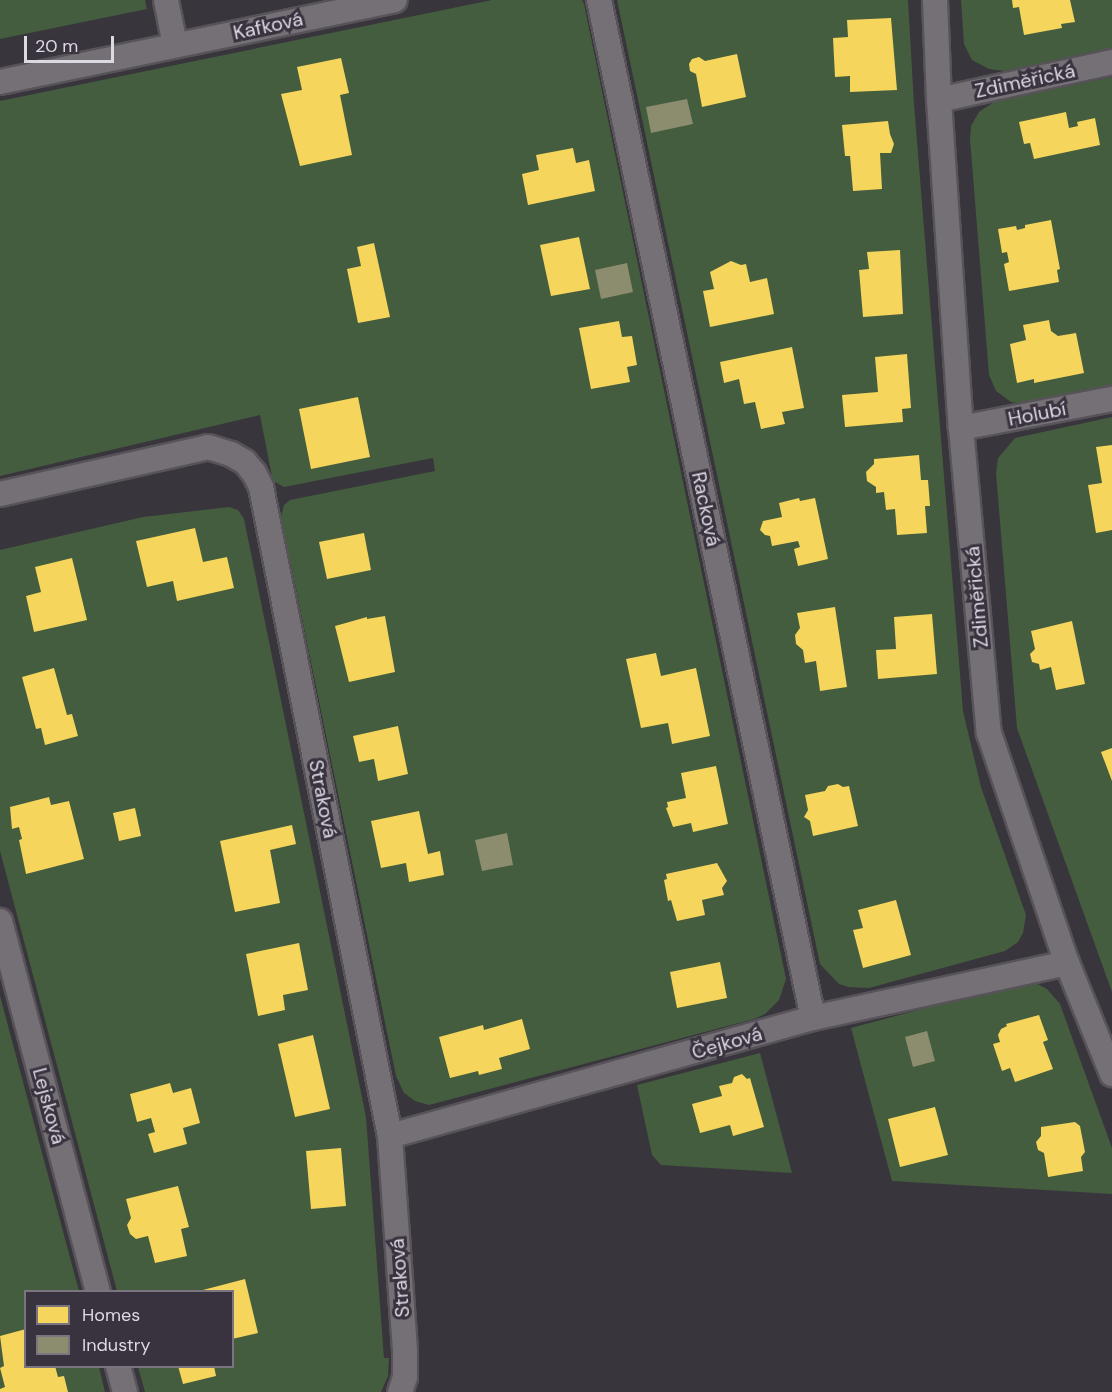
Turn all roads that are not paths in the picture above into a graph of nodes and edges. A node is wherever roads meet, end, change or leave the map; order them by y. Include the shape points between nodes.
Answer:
1 (166, 0) edge
2 (395, 0) edge
3 (599, 0) edge
4 (935, 0) edge
5 (175, 45) junction
6 (1112, 63) edge
7 (0, 82) edge
8 (939, 100) junction
9 (1112, 399) edge
10 (961, 428) junction
11 (0, 494) edge
12 (0, 921) edge
13 (1067, 963) junction
14 (813, 1018) junction
15 (1112, 1074) edge
16 (390, 1136) junction
17 (97, 1290) edge
18 (119, 1368) edge
19 (125, 1392) edge
20 (400, 1392) edge

1 - 5 street
2 - 5 street, Kafková
3 - 14 street, Racková
4 - 8 street, Zdiměřická
5 - 7 street, Kafková
6 - 8 street, Zdiměřická
8 - 10 street, Zdiměřická
9 - 10 street, Holubí
10 - 13 street, Zdiměřická via 989,733
11 - 16 street, Straková via 198,448 231,454 254,473 261,487
12 - 17 street, Lejsková
13 - 14 street, Čejková
13 - 15 street, Zdiměřická
14 - 16 street, Čejková
16 - 20 street, Straková via 405,1351 405,1377
18 - 19 street

